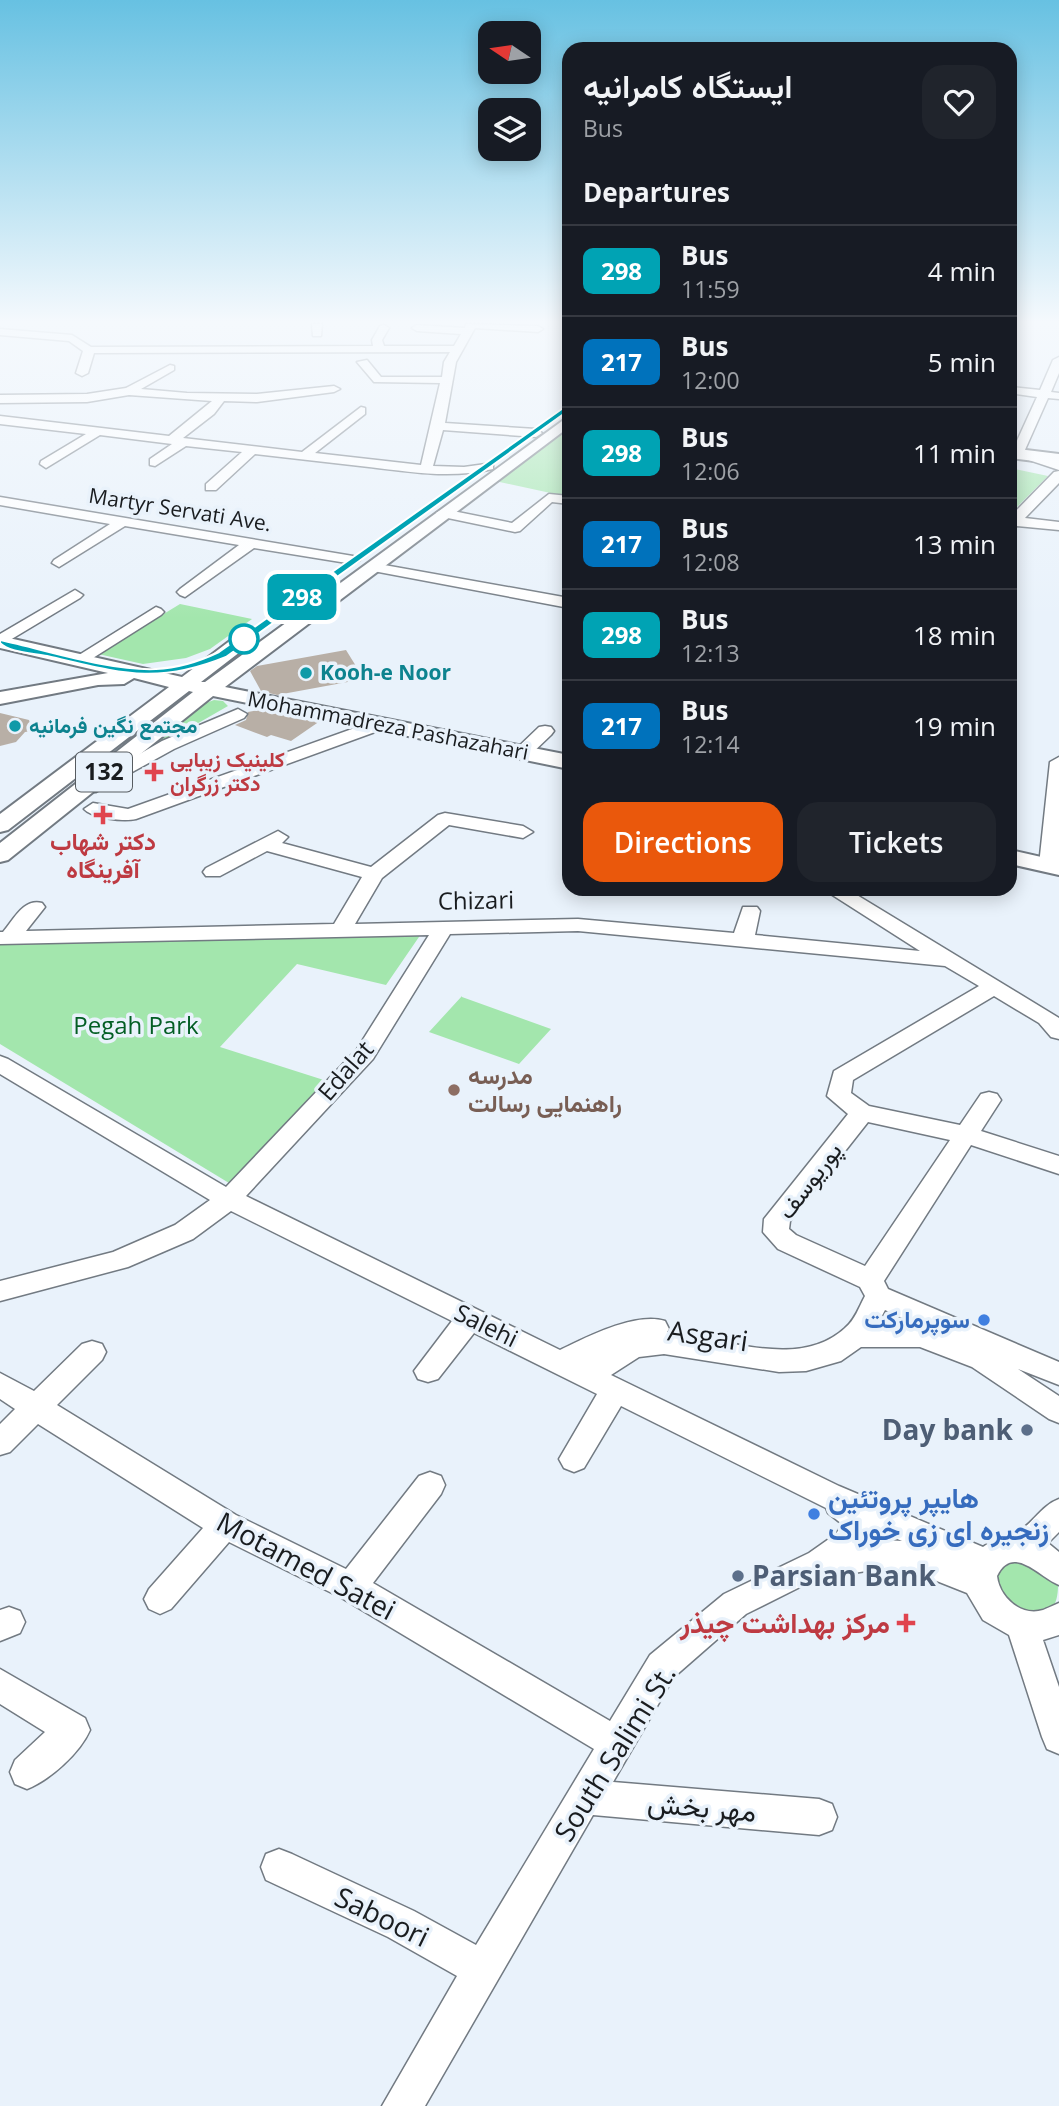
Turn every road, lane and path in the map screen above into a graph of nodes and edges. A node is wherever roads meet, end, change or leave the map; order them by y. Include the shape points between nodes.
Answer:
1 (18, 422) edge
2 (198, 422) edge
3 (347, 422) edge
4 (439, 422) edge
5 (549, 422) edge
6 (1030, 422) edge
7 (562, 425) edge
8 (438, 426) junction
9 (97, 432) junction
10 (536, 432) junction
11 (177, 441) junction
12 (247, 446) junction
13 (1017, 448) edge
14 (304, 456) junction
15 (1017, 458) edge
16 (1059, 459) edge
17 (1017, 460) edge
18 (155, 462) dead end
19 (46, 464) dead end
20 (488, 466) junction
21 (426, 470) junction
22 (1058, 472) edge
23 (456, 483) dead end
24 (211, 487) dead end
25 (562, 499) edge
26 (0, 501) edge
27 (443, 513) junction
28 (1017, 517) edge
29 (122, 522) junction
30 (1017, 523) edge
31 (1059, 526) edge
32 (251, 543) junction
33 (352, 560) junction
34 (59, 563) dead end
35 (373, 567) junction
36 (417, 575) junction
37 (339, 581) junction
38 (185, 592) dead end
39 (75, 596) dead end
40 (562, 602) edge
41 (156, 612) dead end
42 (270, 620) dead end
43 (1, 643) edge
44 (223, 654) junction
45 (247, 661) junction
46 (92, 668) junction
47 (133, 672) junction
48 (182, 684) junction
49 (208, 690) junction
50 (0, 698) edge
51 (238, 714) dead end
52 (380, 724) junction
53 (545, 731) dead end
54 (522, 753) junction
55 (562, 761) edge
56 (1059, 762) edge
57 (84, 802) junction
58 (0, 825) edge
59 (523, 832) dead end
60 (0, 847) edge
61 (0, 854) edge
62 (1017, 859) edge
63 (1054, 867) edge
64 (213, 872) dead end
65 (374, 874) junction
66 (869, 898) edge
67 (35, 907) dead end
68 (750, 911) dead end
69 (443, 928) junction
70 (341, 930) junction
71 (4, 938) edge
72 (743, 940) junction
73 (951, 960) junction
74 (995, 986) junction
75 (1055, 1023) edge
76 (8, 1076) edge
77 (989, 1100) dead end
78 (862, 1113) junction
79 (966, 1135) junction
80 (1059, 1165) edge
81 (229, 1199) junction
82 (874, 1288) junction
83 (0, 1291) edge
84 (470, 1318) junction
85 (856, 1336) junction
86 (92, 1352) dead end
87 (823, 1356) junction
88 (559, 1363) junction
89 (428, 1371) dead end
90 (1059, 1374) edge
91 (588, 1377) junction
92 (0, 1385) edge
93 (615, 1390) junction
94 (36, 1408) junction
95 (1059, 1411) edge
96 (0, 1443) edge
97 (574, 1459) dead end
98 (430, 1485) dead end
99 (828, 1495) junction
100 (1059, 1512) edge
101 (225, 1525) junction
102 (1021, 1549) junction
103 (1057, 1565) edge
104 (812, 1566) junction
105 (983, 1573) junction
106 (351, 1587) junction
107 (160, 1599) dead end
108 (1048, 1626) edge
109 (0, 1685) edge
110 (1059, 1737) edge
111 (615, 1743) junction
112 (27, 1772) dead end
113 (584, 1797) junction
114 (819, 1817) dead end
115 (279, 1867) dead end
116 (483, 1969) junction
117 (402, 2106) edge

1 - 9 street
2 - 11 street
3 - 14 street
4 - 8 street
5 - 10 main road
6 - 13 street
7 - 27 main road
8 - 10 street
8 - 21 street
9 - 11 street
9 - 19 street
10 - 20 main road
11 - 12 street
11 - 18 street
12 - 14 street
12 - 24 street
14 - 21 street
15 - 16 main road
17 - 22 street
20 - 21 street
20 - 33 main road
21 - 23 street
22 - 28 street
25 - 27 street via 548,498 515,528
26 - 29 street, Martyr Servati Ave.
27 - 35 main road
29 - 32 street, Martyr Servati Ave.
29 - 34 street
30 - 31 street
32 - 33 street, Martyr Servati Ave.
32 - 38 street
33 - 37 main road
35 - 36 street
35 - 37 main road
36 - 37 street
36 - 40 street
37 - 45 main road
39 - 43 street
41 - 46 street
42 - 44 main road
43 - 46 main road
44 - 45 main road via 228,660
44 - 47 main road via 179,670
44 - 48 main road
45 - 49 main road
46 - 47 main road
46 - 48 main road
46 - 50 main road
47 - 48 main road
48 - 49 main road, Mohammadreza Pashazahari
48 - 58 main road, 132
49 - 52 main road, Mohammadreza Pashazahari
49 - 57 main road, 132
51 - 57 street via 168,745
52 - 54 main road, Mohammadreza Pashazahari
52 - 57 street via 129,815
53 - 54 street
54 - 55 main road, Mohammadreza Pashazahari
56 - 63 street
57 - 61 main road, 132
59 - 65 street via 445,819
60 - 61 main road
62 - 63 main road
64 - 65 street via 272,839
65 - 70 street
66 - 73 street
67 - 71 street
68 - 72 street
69 - 70 street, Chizari
69 - 72 street, Chizari via 578,925
69 - 81 street, Edalat via 365,1054
70 - 71 street, Chizari
72 - 73 street, Chizari
73 - 74 street
74 - 75 street
74 - 78 street via 842,1076 839,1096
76 - 81 street, Salehi
77 - 79 street
78 - 79 street
78 - 82 street, پوریوسف via 777,1219 776,1231 787,1242
79 - 80 street
79 - 82 street
81 - 83 street, Edalat via 184,1232 118,1261
81 - 84 street, Salehi
82 - 85 street
82 - 90 street
84 - 88 street, Salehi
84 - 89 street
85 - 87 street
85 - 95 street via 921,1336 982,1359
86 - 94 street
87 - 88 street, Asgari via 691,1331 653,1329 608,1339
87 - 91 street via 793,1362 672,1343 638,1346 616,1355
88 - 91 street, Salehi
91 - 93 street, Salehi
92 - 94 street, Motamed Satei
93 - 97 street
93 - 99 street, Salehi
94 - 96 street
94 - 101 street, Motamed Satei
98 - 106 street
99 - 104 street via 857,1517 859,1527 853,1539
99 - 105 street, Salehi
100 - 102 street
101 - 106 street, Motamed Satei
101 - 107 street
102 - 103 street
102 - 105 street via 1000,1551
104 - 105 street, South Salimi St. via 885,1554
104 - 111 street, South Salimi St. via 735,1604 662,1666
105 - 108 street via 995,1609 1007,1619
106 - 111 street, Motamed Satei
108 - 110 street
109 - 112 street via 73,1730
111 - 113 street, South Salimi St.
113 - 114 street, مهر بخش
113 - 116 street, South Salimi St.
115 - 116 street, Saboori via 401,1924
116 - 117 street, South Salimi St.

